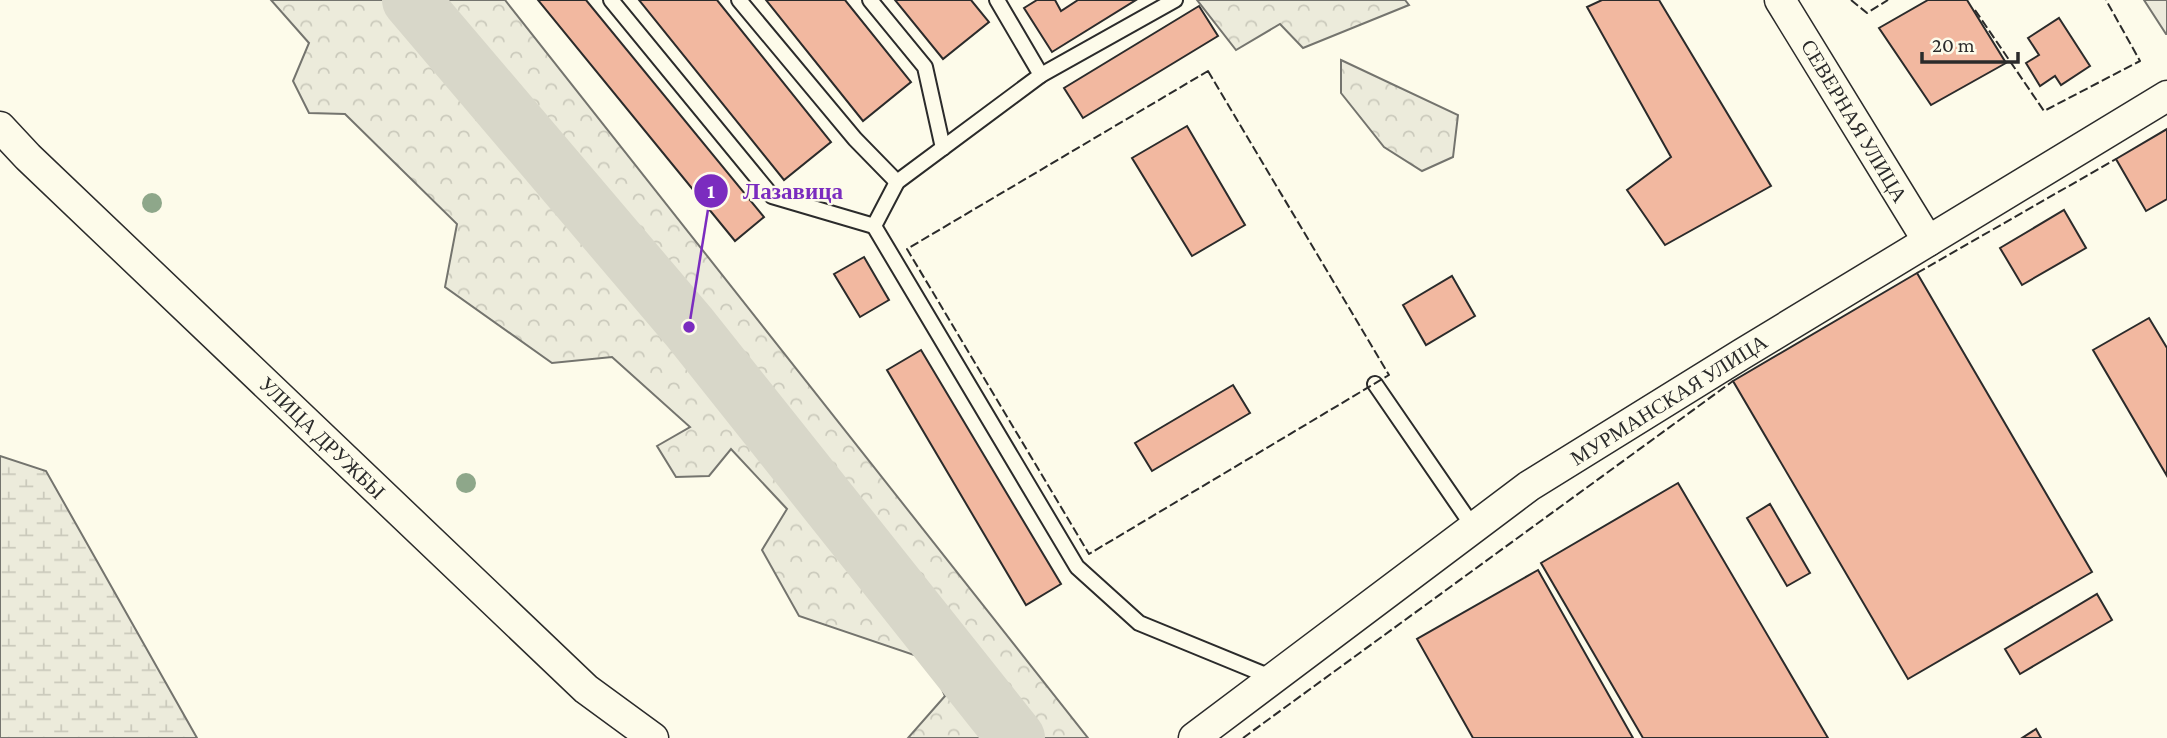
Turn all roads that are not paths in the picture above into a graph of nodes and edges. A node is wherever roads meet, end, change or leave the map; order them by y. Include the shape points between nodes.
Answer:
1 (611, 0) edge
2 (739, 0) edge
3 (870, 0) edge
4 (997, 0) edge
5 (1175, 0) edge
6 (1780, 0) edge
7 (1041, 75) junction
8 (2167, 96) edge
9 (0, 127) edge
10 (943, 148) junction
11 (897, 182) junction
12 (874, 226) junction
13 (1928, 241) junction
14 (1376, 384) dead end
15 (1474, 528) junction
16 (1275, 678) junction
17 (653, 738) edge
18 (1194, 738) edge

1 - 12 lane via 772,196
2 - 11 lane via 855,139
3 - 10 lane via 925,67
4 - 7 lane
5 - 7 lane
6 - 13 street, СЕВЕРНАЯ УЛИЦА
7 - 10 lane
8 - 13 street, МУРМАНСКАЯ УЛИЦА
9 - 17 street, УЛИЦА ДРУЖБЫ via 586,689
10 - 11 lane
11 - 12 lane
12 - 16 lane via 1077,567 1139,623
13 - 15 street, МУРМАНСКАЯ УЛИЦА via 1529,486
14 - 15 lane
15 - 16 street, МУРМАНСКАЯ УЛИЦА
16 - 18 street, МУРМАНСКАЯ УЛИЦА

